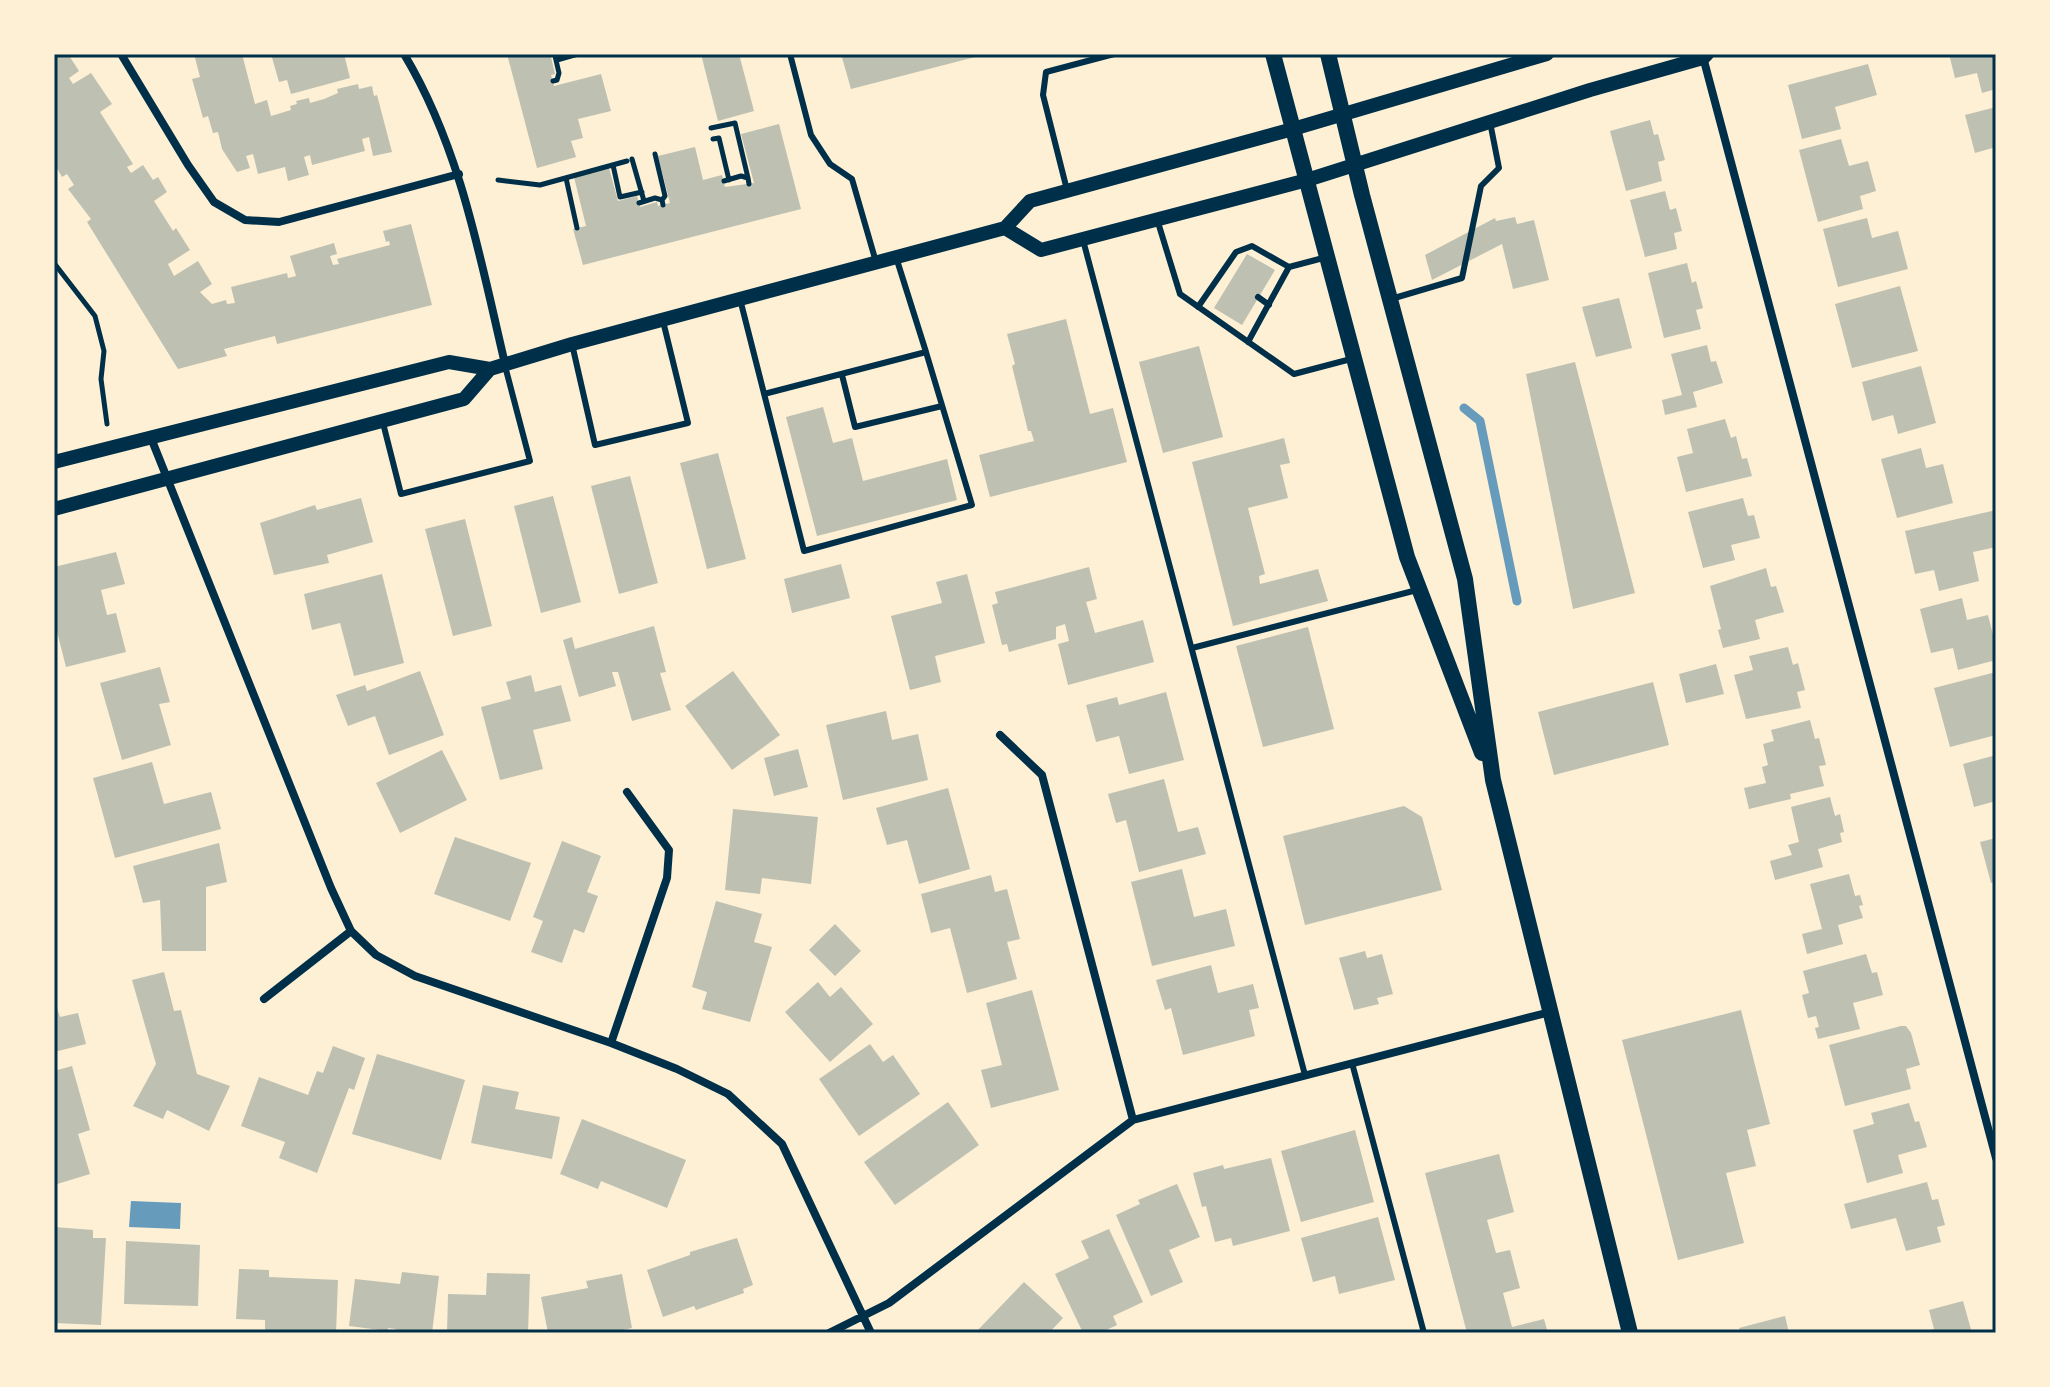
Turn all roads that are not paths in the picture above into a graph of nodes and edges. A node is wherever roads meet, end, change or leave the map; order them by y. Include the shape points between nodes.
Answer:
1 (121, 54) edge
2 (404, 54) edge
3 (790, 54) edge
4 (1114, 54) edge
5 (1273, 54) edge
6 (1328, 54) edge
7 (1547, 54) edge
8 (1704, 55) edge
9 (1343, 114) junction
10 (1490, 122) junction
11 (1293, 129) junction
12 (1355, 166) junction
13 (459, 174) junction
14 (1307, 180) junction
15 (1067, 191) junction
16 (1157, 219) junction
17 (1005, 228) junction
18 (1083, 239) junction
19 (896, 256) junction
20 (1327, 256) junction
21 (876, 262) junction
22 (1289, 267) junction
23 (1220, 275) junction
24 (1231, 280) dead end
25 (1258, 297) dead end
26 (740, 299) junction
27 (1391, 299) junction
28 (1269, 305) junction
29 (1198, 307) junction
30 (663, 320) junction
31 (1248, 342) junction
32 (572, 344) junction
33 (926, 352) junction
34 (1354, 358) junction
35 (505, 364) junction
36 (490, 369) junction
37 (842, 375) junction
38 (764, 394) junction
39 (942, 406) junction
40 (383, 423) junction
41 (151, 438) junction
42 (54, 462) edge
43 (169, 480) junction
44 (54, 509) edge
45 (1419, 589) junction
46 (1192, 648) junction
47 (1000, 735) dead end
48 (1493, 780) junction
49 (627, 792) dead end
50 (351, 931) junction
51 (264, 999) dead end
52 (1552, 1012) junction
53 (611, 1043) junction
54 (1352, 1063) junction
55 (1305, 1075) junction
56 (1133, 1120) junction
57 (1996, 1158) edge
58 (864, 1317) junction
59 (829, 1333) edge
60 (871, 1333) edge
61 (1424, 1333) edge
62 (1630, 1333) edge

1 - 13 street via 214,202 245,220 279,222
2 - 13 street via 426,91
3 - 21 lane via 811,135 830,164 852,179
4 - 15 lane via 1046,72 1043,95
5 - 11 main road
6 - 9 main road
7 - 9 street
8 - 10 street
8 - 57 street
9 - 11 street
9 - 12 main road
10 - 12 street
10 - 27 lane via 1499,168 1481,186 1462,278
11 - 14 main road
11 - 15 street
12 - 14 street
12 - 27 main road
13 - 35 street
14 - 16 street
14 - 20 main road
15 - 17 street via 1030,201
16 - 18 street
16 - 29 lane via 1180,294
17 - 18 street via 1041,250
17 - 19 street
18 - 46 lane
19 - 21 street
19 - 33 lane
20 - 22 lane
20 - 34 main road
21 - 26 street
22 - 23 lane via 1252,246 1236,252
22 - 28 lane
23 - 24 lane
23 - 29 lane
25 - 28 lane
26 - 30 street
26 - 38 lane
27 - 48 main road via 1465,579
28 - 31 lane
29 - 31 lane
30 - 32 street
30 - 32 lane via 688,423 595,445
31 - 34 lane via 1294,374
32 - 35 street
33 - 37 lane
33 - 39 lane
34 - 45 main road
35 - 36 street
35 - 40 lane via 530,461 401,494
36 - 40 street via 464,399
36 - 41 street via 449,362
37 - 38 lane
37 - 39 lane via 855,427
38 - 39 lane via 804,551 972,505
40 - 43 street
41 - 42 street
41 - 43 street
43 - 44 street
43 - 50 street
45 - 46 lane
45 - 48 main road
46 - 55 lane
47 - 56 street via 1042,775
48 - 52 main road
49 - 53 street via 669,850 667,878
50 - 51 street
50 - 53 street via 376,955 415,976
52 - 54 street
52 - 62 main road
53 - 58 street via 728,1094 782,1144
54 - 55 street
54 - 61 lane
55 - 56 street
56 - 58 street
58 - 59 street
58 - 60 street

